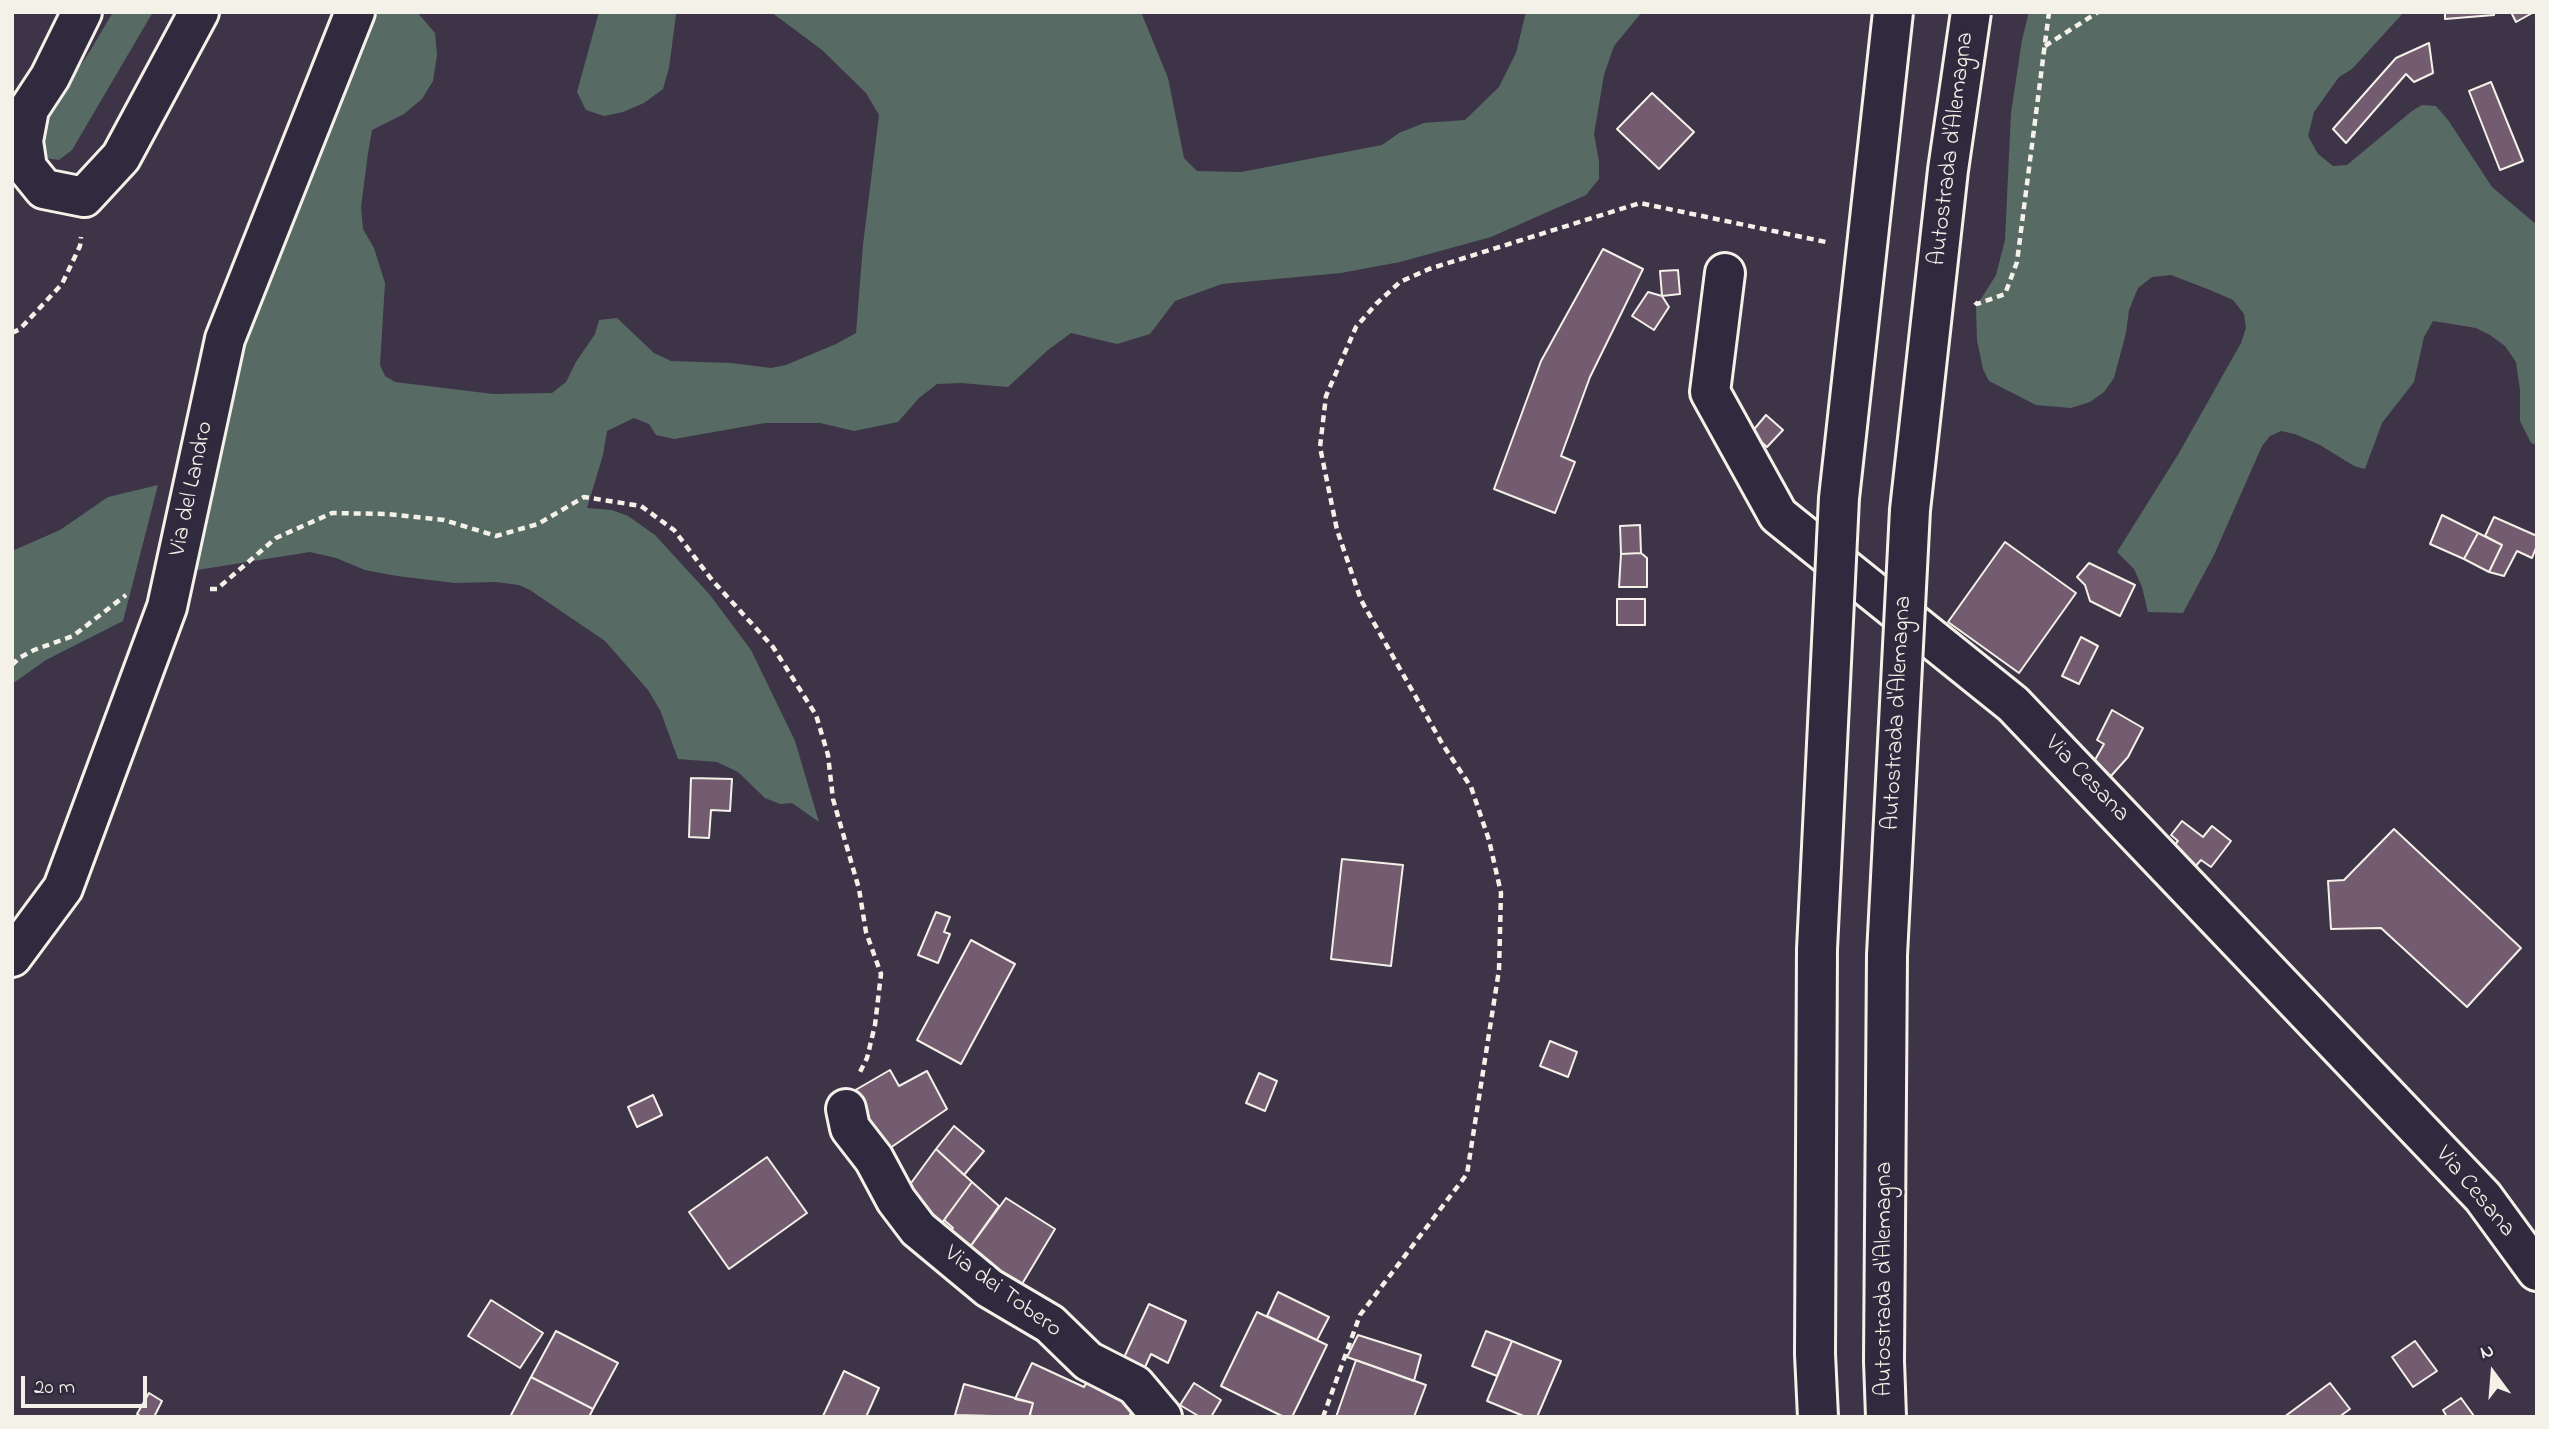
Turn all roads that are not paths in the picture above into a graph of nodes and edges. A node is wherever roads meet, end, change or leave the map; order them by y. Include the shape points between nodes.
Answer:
1 (82, 12) edge
2 (198, 12) edge
3 (355, 12) edge
4 (1893, 12) edge
5 (1971, 12) edge
6 (1725, 273) dead end
7 (12, 957) edge
8 (846, 1109) road end
9 (2537, 1271) edge
10 (1162, 1417) edge
11 (1818, 1417) edge
12 (1886, 1417) edge

1 - 2 main road via 29,109 23,141 27,168 44,189 84,197 121,157
3 - 7 main road, Via del Landro via 225,338 167,607 63,888
4 - 11 main road, bridge via 1839,498 1817,950
5 - 12 main road, Autostrada d'Alemagna, bridge via 1948,170 1910,510 1887,955
6 - 9 main road, Via Cesana via 1710,392 1778,514 2013,704 2483,1196
8 - 10 main road, Via dei Tobero via 850,1128 918,1229 989,1288 1050,1324 1088,1361 1135,1385

